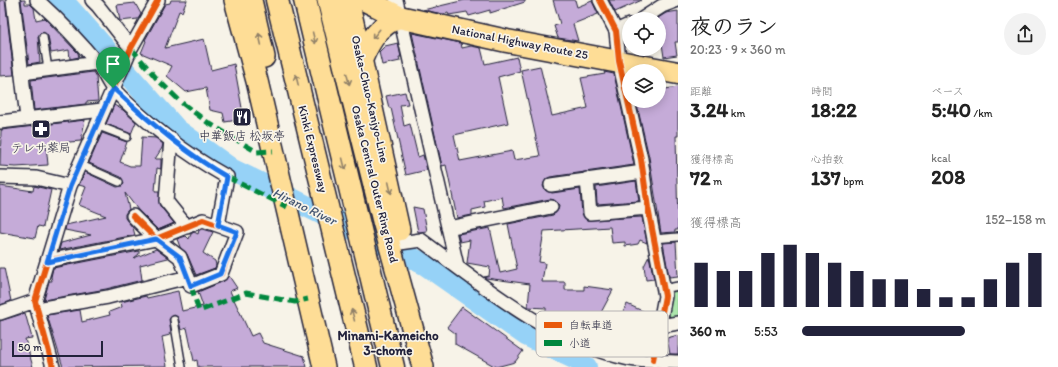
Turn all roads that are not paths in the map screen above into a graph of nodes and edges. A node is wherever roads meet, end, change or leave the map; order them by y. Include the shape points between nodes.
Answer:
1 (13, 0) edge
2 (37, 0) edge
3 (92, 0) edge
4 (158, 0) edge
5 (235, 0) edge
6 (247, 0) edge
7 (251, 0) edge
8 (277, 0) edge
9 (305, 0) edge
10 (328, 0) edge
11 (348, 0) edge
12 (365, 0) edge
13 (600, 0) edge
14 (678, 0) edge
15 (397, 8) edge
16 (653, 12) edge
17 (241, 22) junction
18 (622, 28) edge
19 (616, 31) junction
20 (43, 37) dead end
21 (131, 48) junction
22 (362, 59) junction
23 (619, 61) junction
24 (97, 63) junction
25 (48, 69) junction
26 (22, 73) junction
27 (678, 73) edge
28 (113, 88) junction
29 (102, 110) junction
30 (27, 118) junction
31 (0, 122) edge
32 (96, 125) junction
33 (127, 137) dead end
34 (171, 139) junction
35 (79, 164) junction
36 (643, 172) junction
37 (0, 177) edge
38 (587, 179) junction
39 (119, 182) dead end
40 (551, 185) dead end
41 (70, 186) junction
42 (551, 207) dead end
43 (648, 208) junction
44 (133, 216) dead end
45 (218, 225) junction
46 (187, 228) junction
47 (448, 228) junction
48 (678, 238) edge
49 (156, 239) junction
50 (654, 239) junction
51 (400, 243) junction
52 (47, 262) junction
53 (457, 266) junction
54 (188, 277) junction
55 (678, 286) edge
56 (663, 289) junction
57 (403, 293) junction
58 (36, 305) junction
59 (662, 311) edge
60 (0, 313) edge
61 (174, 320) dead end
62 (536, 322) edge
63 (678, 323) edge
64 (668, 325) edge
65 (624, 357) edge
66 (654, 357) edge
67 (653, 360) junction
68 (678, 362) edge
69 (53, 367) edge
70 (182, 367) edge
71 (324, 367) edge
72 (338, 367) edge
73 (366, 367) edge
74 (393, 367) edge
75 (423, 367) edge

1 - 26 street
2 - 24 street via 64,25
3 - 21 street
4 - 21 street
5 - 17 main road
6 - 17 main road via 249,10
72 -> 7 main road
73 -> 8 highway, Kinki Expressway
9 -> 74 highway
10 -> 57 main road, Osaka Central Outer Ring Road
11 - 22 main road, Osaka-Chuo-Kanjyo-Line
12 - 15 highway, National Highway Route 25
13 - 19 street
14 - 16 street
15 -> 22 main road via 370,42
15 - 23 highway, National Highway Route 25 via 507,41
15 - 47 street
17 - 71 main road
18 - 19 street
19 - 23 street
20 - 25 lane
21 - 28 street
22 -> 51 main road, Osaka-Chuo-Kanjyo-Line via 399,228
23 - 27 highway, National Highway Route 25
23 - 36 street
24 - 25 street
24 - 28 street
25 - 26 street
26 - 30 street
28 - 29 street
28 - 34 street
29 - 30 street
29 - 32 street
30 - 31 street
32 - 33 lane
32 - 35 street
34 - 45 street via 227,177
34 - 46 street via 166,201
35 - 39 lane
35 - 41 street
36 - 38 street
36 - 43 street
37 - 41 street via 36,178
38 - 40 street
38 - 43 street via 590,213
41 - 52 street
42 - 47 street
43 - 50 street
44 - 49 street
45 - 46 street via 203,220
45 - 54 street via 237,232 220,274 191,286
46 - 49 street
47 - 53 street
48 - 50 lane
49 - 52 street
49 - 54 street via 180,257
50 - 56 street
51 - 53 street via 421,240
51 - 57 main road, Osaka-Chuo-Kanjyo-Line
52 - 58 street
53 - 62 street
54 - 58 street via 108,297
55 - 56 lane
56 - 59 street via 665,296
57 - 75 main road, Osaka Central Outer Ring Road
58 - 60 street
58 - 69 street
61 - 70 lane
63 - 64 street
65 - 67 street
66 - 67 street
67 - 68 street

